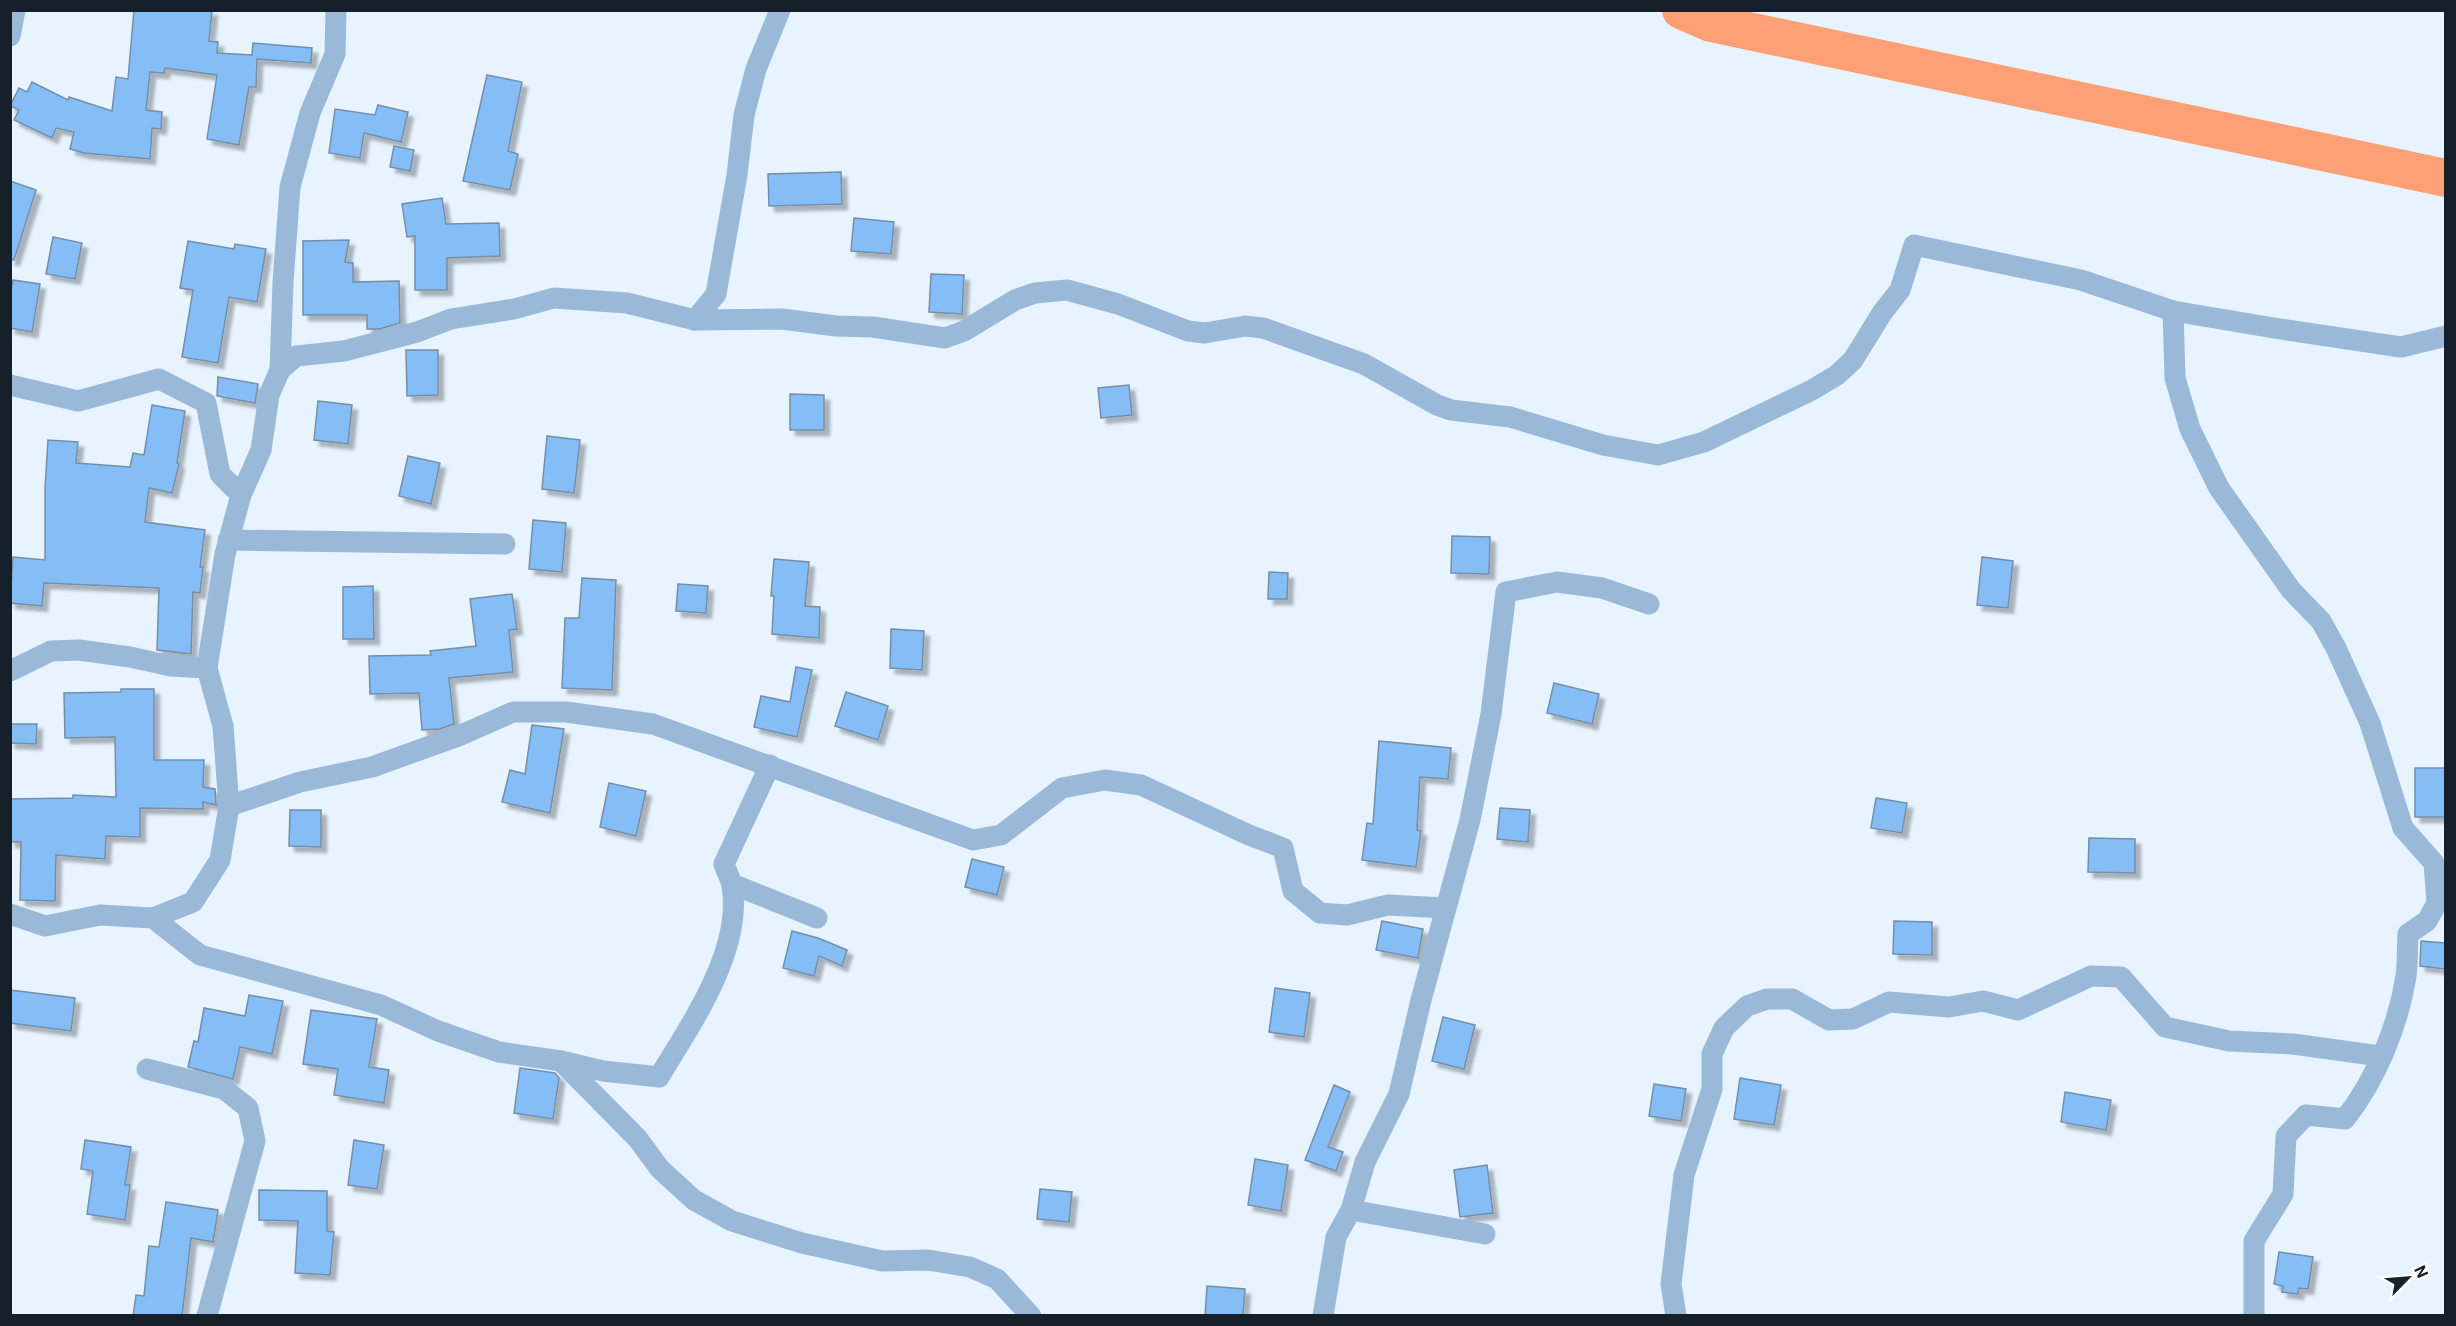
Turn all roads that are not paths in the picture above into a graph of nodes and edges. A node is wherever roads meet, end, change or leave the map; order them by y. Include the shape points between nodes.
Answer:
1 (15, 10) edge
2 (336, 10) edge
3 (780, 10) edge
4 (10, 36) edge
5 (2173, 310) junction
6 (694, 320) junction
7 (2445, 336) edge
8 (280, 370) junction
9 (10, 385) edge
10 (241, 495) junction
11 (228, 540) junction
12 (505, 544) dead end
13 (1649, 604) dead end
14 (207, 668) junction
15 (10, 671) edge
16 (770, 765) junction
17 (229, 806) junction
18 (732, 884) junction
19 (1445, 908) junction
20 (10, 914) edge
21 (153, 918) junction
22 (817, 918) dead end
23 (2380, 1056) junction
24 (561, 1061) junction
25 (147, 1069) dead end
26 (1351, 1210) junction
27 (1485, 1234) dead end
28 (207, 1316) edge
29 (1031, 1316) edge
30 (1323, 1316) edge
31 (1676, 1316) edge
32 (2254, 1316) edge

1 - 4 street
2 - 8 street via 335,54 310,113 290,187
3 - 6 street via 756,69 744,115 716,294
5 - 6 street via 2081,280 1914,245 1900,290 1853,360 1837,375 1704,442 1658,455 1603,446 1510,417 1451,410 1364,364 1263,328 1188,331 1118,304 1067,290 1035,292 945,338 782,319
5 - 7 street via 2401,347
5 - 23 street via 2175,378 2190,429 2219,488 2291,590 2321,621 2370,723 2403,828 2434,863 2437,903 2427,921 2408,934 2407,974 2396,1024
6 - 8 street via 627,303 554,298 451,319 344,351 296,357
8 - 10 street via 269,395 261,450
9 - 10 street via 78,401 159,378 206,403 220,474
10 - 11 street
11 - 12 street
11 - 14 street
13 - 19 street via 1602,588 1557,582 1506,592 1491,714 1470,820
14 - 15 street via 51,651
14 - 17 street via 223,726
16 - 17 street via 653,724 566,712 513,712 372,767 300,782
16 - 18 street via 723,864
16 - 19 street via 973,840 1001,835 1062,788 1105,780 1140,785 1283,848 1293,891 1320,913 1347,915 1388,905
17 - 21 street via 220,860 193,902
18 - 22 street
18 - 24 street via 733,909 722,964 659,1077 603,1071
19 - 26 street via 1399,1094 1365,1162
20 - 21 street via 45,926 100,915
21 - 24 street via 200,955 381,1005 438,1031 499,1052
23 - 31 street via 2293,1044 2229,1041 2165,1027 2121,977 2091,976 2018,1010 1983,1001 1949,1007 1889,1002 1853,1019 1829,1020 1792,999 1767,999 1747,1006 1724,1028 1712,1054 1712,1089 1684,1175 1671,1284
23 - 32 street via 2361,1098 2345,1119 2306,1115 2286,1136 2283,1194 2254,1241
24 - 29 street via 638,1139 660,1169 694,1200 732,1221 802,1243 882,1261 928,1260 970,1267 997,1279
25 - 28 street via 224,1089 248,1108 255,1141
26 - 27 street
26 - 30 street via 1336,1237

